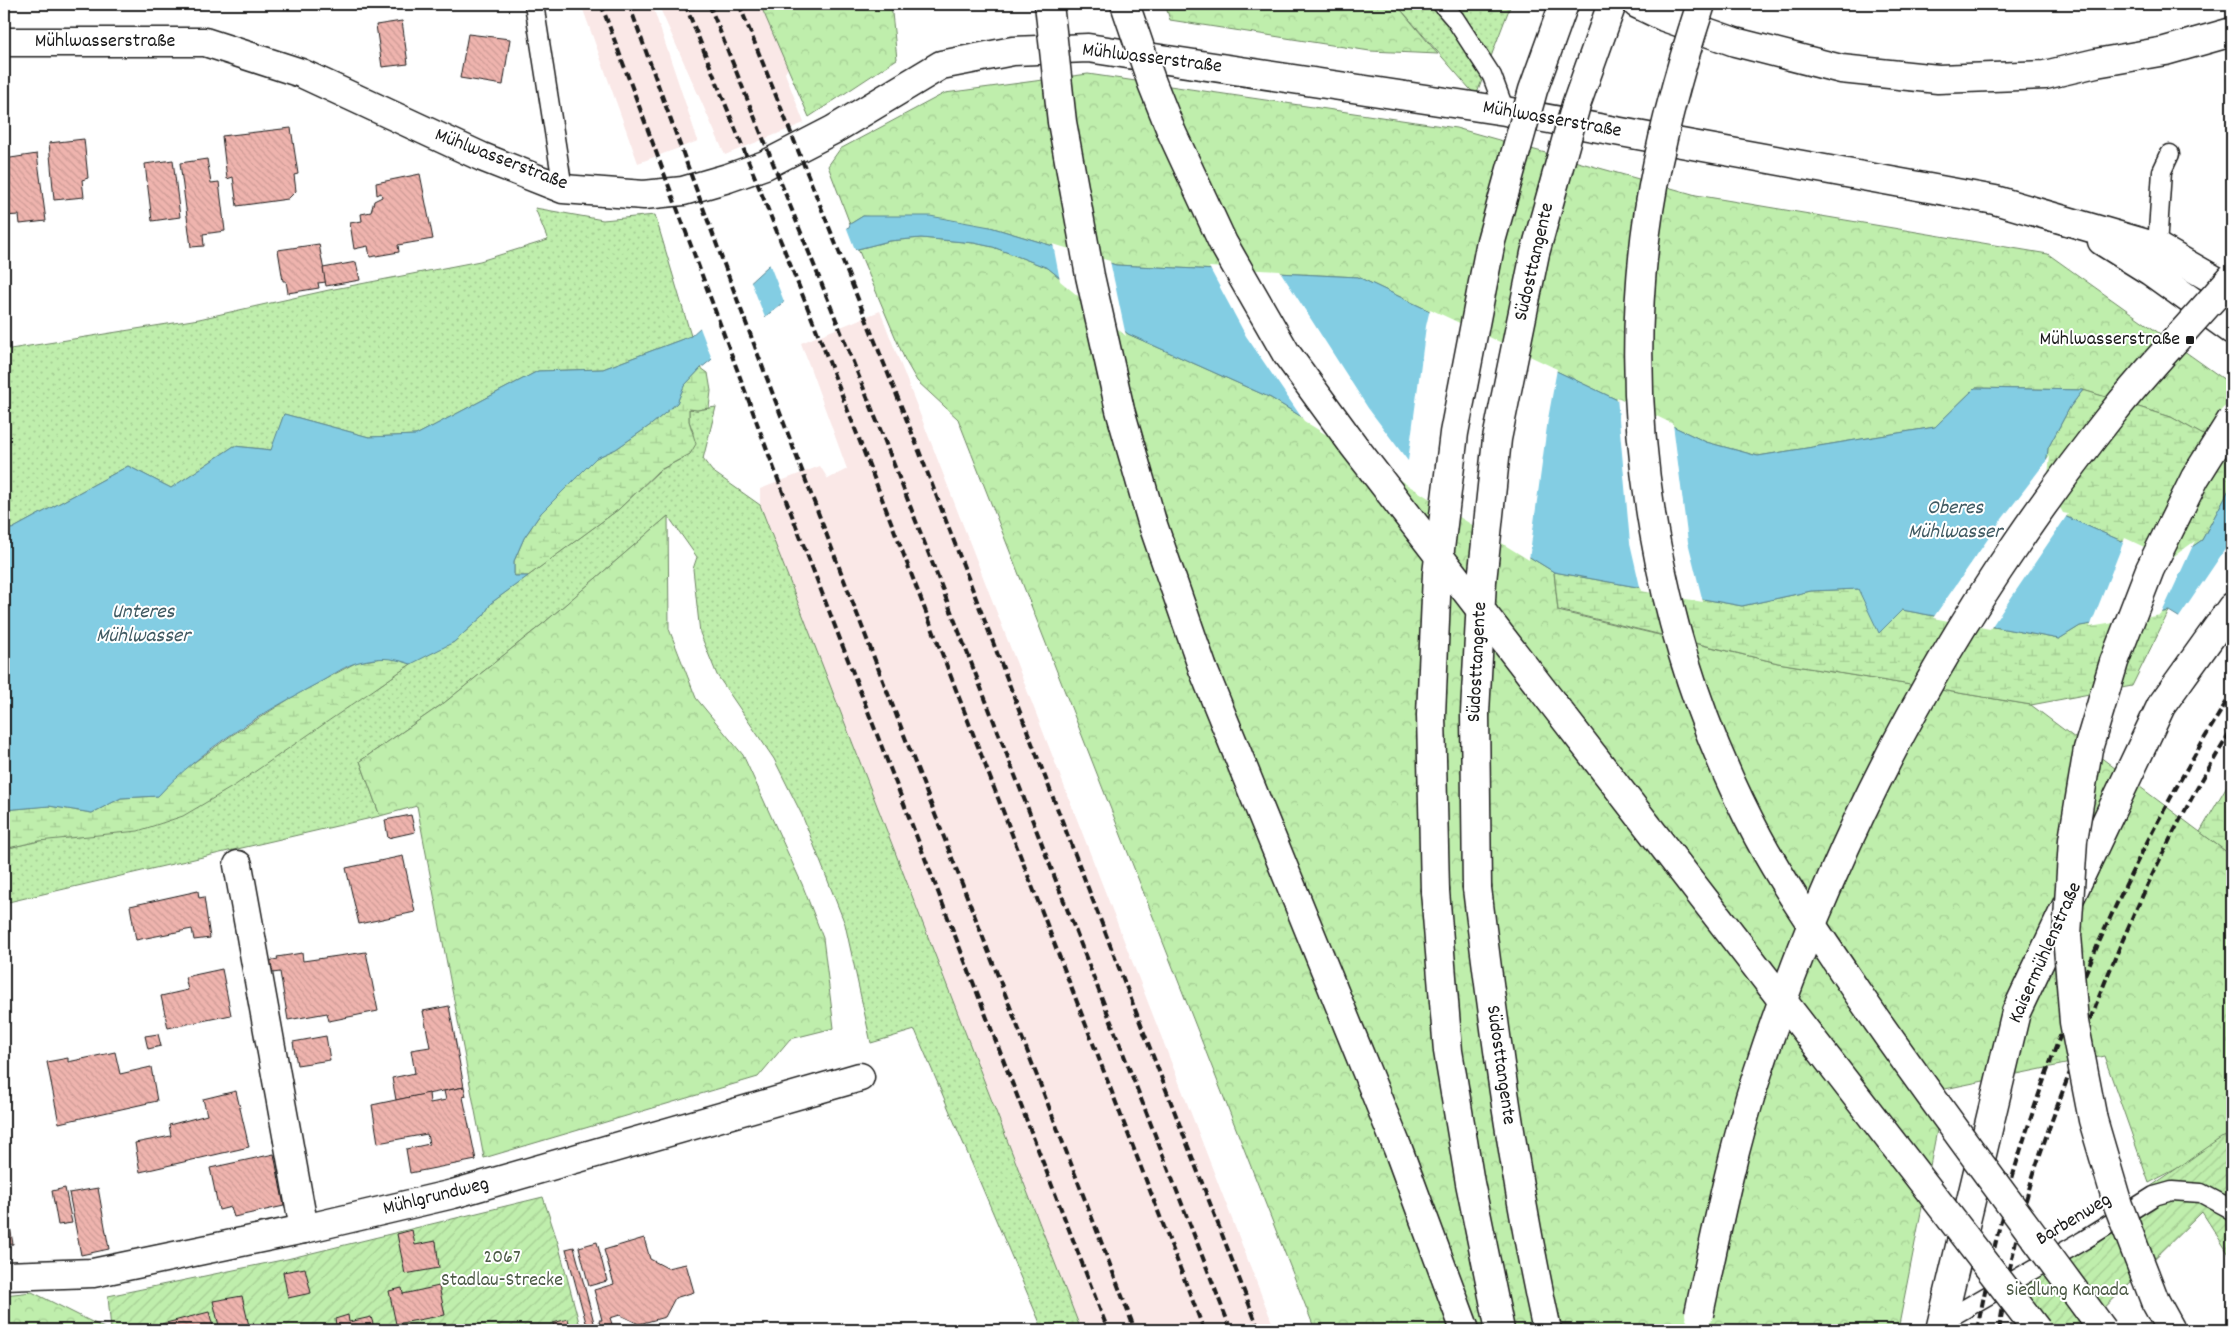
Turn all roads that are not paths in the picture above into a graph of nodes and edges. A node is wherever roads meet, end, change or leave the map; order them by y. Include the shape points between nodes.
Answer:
1 (534, 4) edge
2 (1050, 4) edge
3 (1125, 4) edge
4 (1442, 4) edge
5 (1564, 4) edge
6 (1612, 4) edge
7 (1637, 4) edge
8 (1701, 4) edge
9 (2232, 32) edge
10 (4, 42) edge
11 (1505, 111) junction
12 (2170, 154) dead end
13 (562, 188) junction
14 (2077, 225) junction
15 (2157, 247) junction
16 (2232, 276) edge
17 (2232, 290) edge
18 (2232, 330) edge
19 (2232, 418) edge
20 (2232, 606) edge
21 (238, 865) dead end
22 (860, 1077) dead end
23 (2232, 1212) edge
24 (304, 1229) junction
25 (4, 1276) edge
26 (1697, 1322) edge
27 (1941, 1326) edge
28 (1465, 1330) edge
29 (1500, 1330) edge
30 (1547, 1330) edge
31 (2037, 1330) edge
32 (2103, 1330) edge
33 (2171, 1330) edge

1 - 13 lane
2 - 28 main road, bridge via 1062,122 1090,276 1118,400 1152,522 1203,669 1394,1139
3 - 31 main road, bridge via 1172,133 1219,235 1286,354
4 - 11 lane via 1456,19 1492,76
5 - 29 main road, bridge via 1533,90 1491,241 1454,433 1435,603 1431,715 1435,891 1448,1051 1470,1183
6 - 30 main road, Südosttangente, bridge via 1576,105 1535,253 1497,439 1482,581 1475,713 1478,888 1495,1043 1532,1264
7 - 9 main road via 1735,42 1841,69 1938,79 2045,75 2165,51
8 - 32 main road, bridge via 1666,124 1649,211 1638,366 1650,500 1678,636 1727,772 1758,837 1802,911 1890,1041
10 - 13 main road, Mühlwasserstraße via 205,42 301,73 482,157
11 - 13 main road, Mühlwasserstraße via 1088,48 1013,51 941,65 794,151 728,178 683,191 644,195
11 - 14 main road, Mühlwasserstraße via 1995,200
12 - 15 lane via 2162,171
14 - 15 main road, Mühlwasserstraße
14 - 18 main road, Mühlwasserstraße
15 - 17 main road, Mühlwasserstraße
16 - 26 main road, bridge via 2111,415 2015,545 1928,685 1857,821 1799,954 1758,1073 1725,1188
19 - 33 main road, bridge via 2195,478 2150,569 2114,662 2088,749 2073,840 2067,935 2074,1022 2092,1120 2118,1205 2155,1301
20 - 27 main road, Kaisermühlenstraße via 2161,706 2016,1012
21 - 24 main road
22 - 24 main road, Mühlgrundweg via 453,1194
23 - 27 lane, Barbenweg via 2201,1193 2172,1191 2154,1196
24 - 25 main road, Mühlgrundweg via 93,1273

